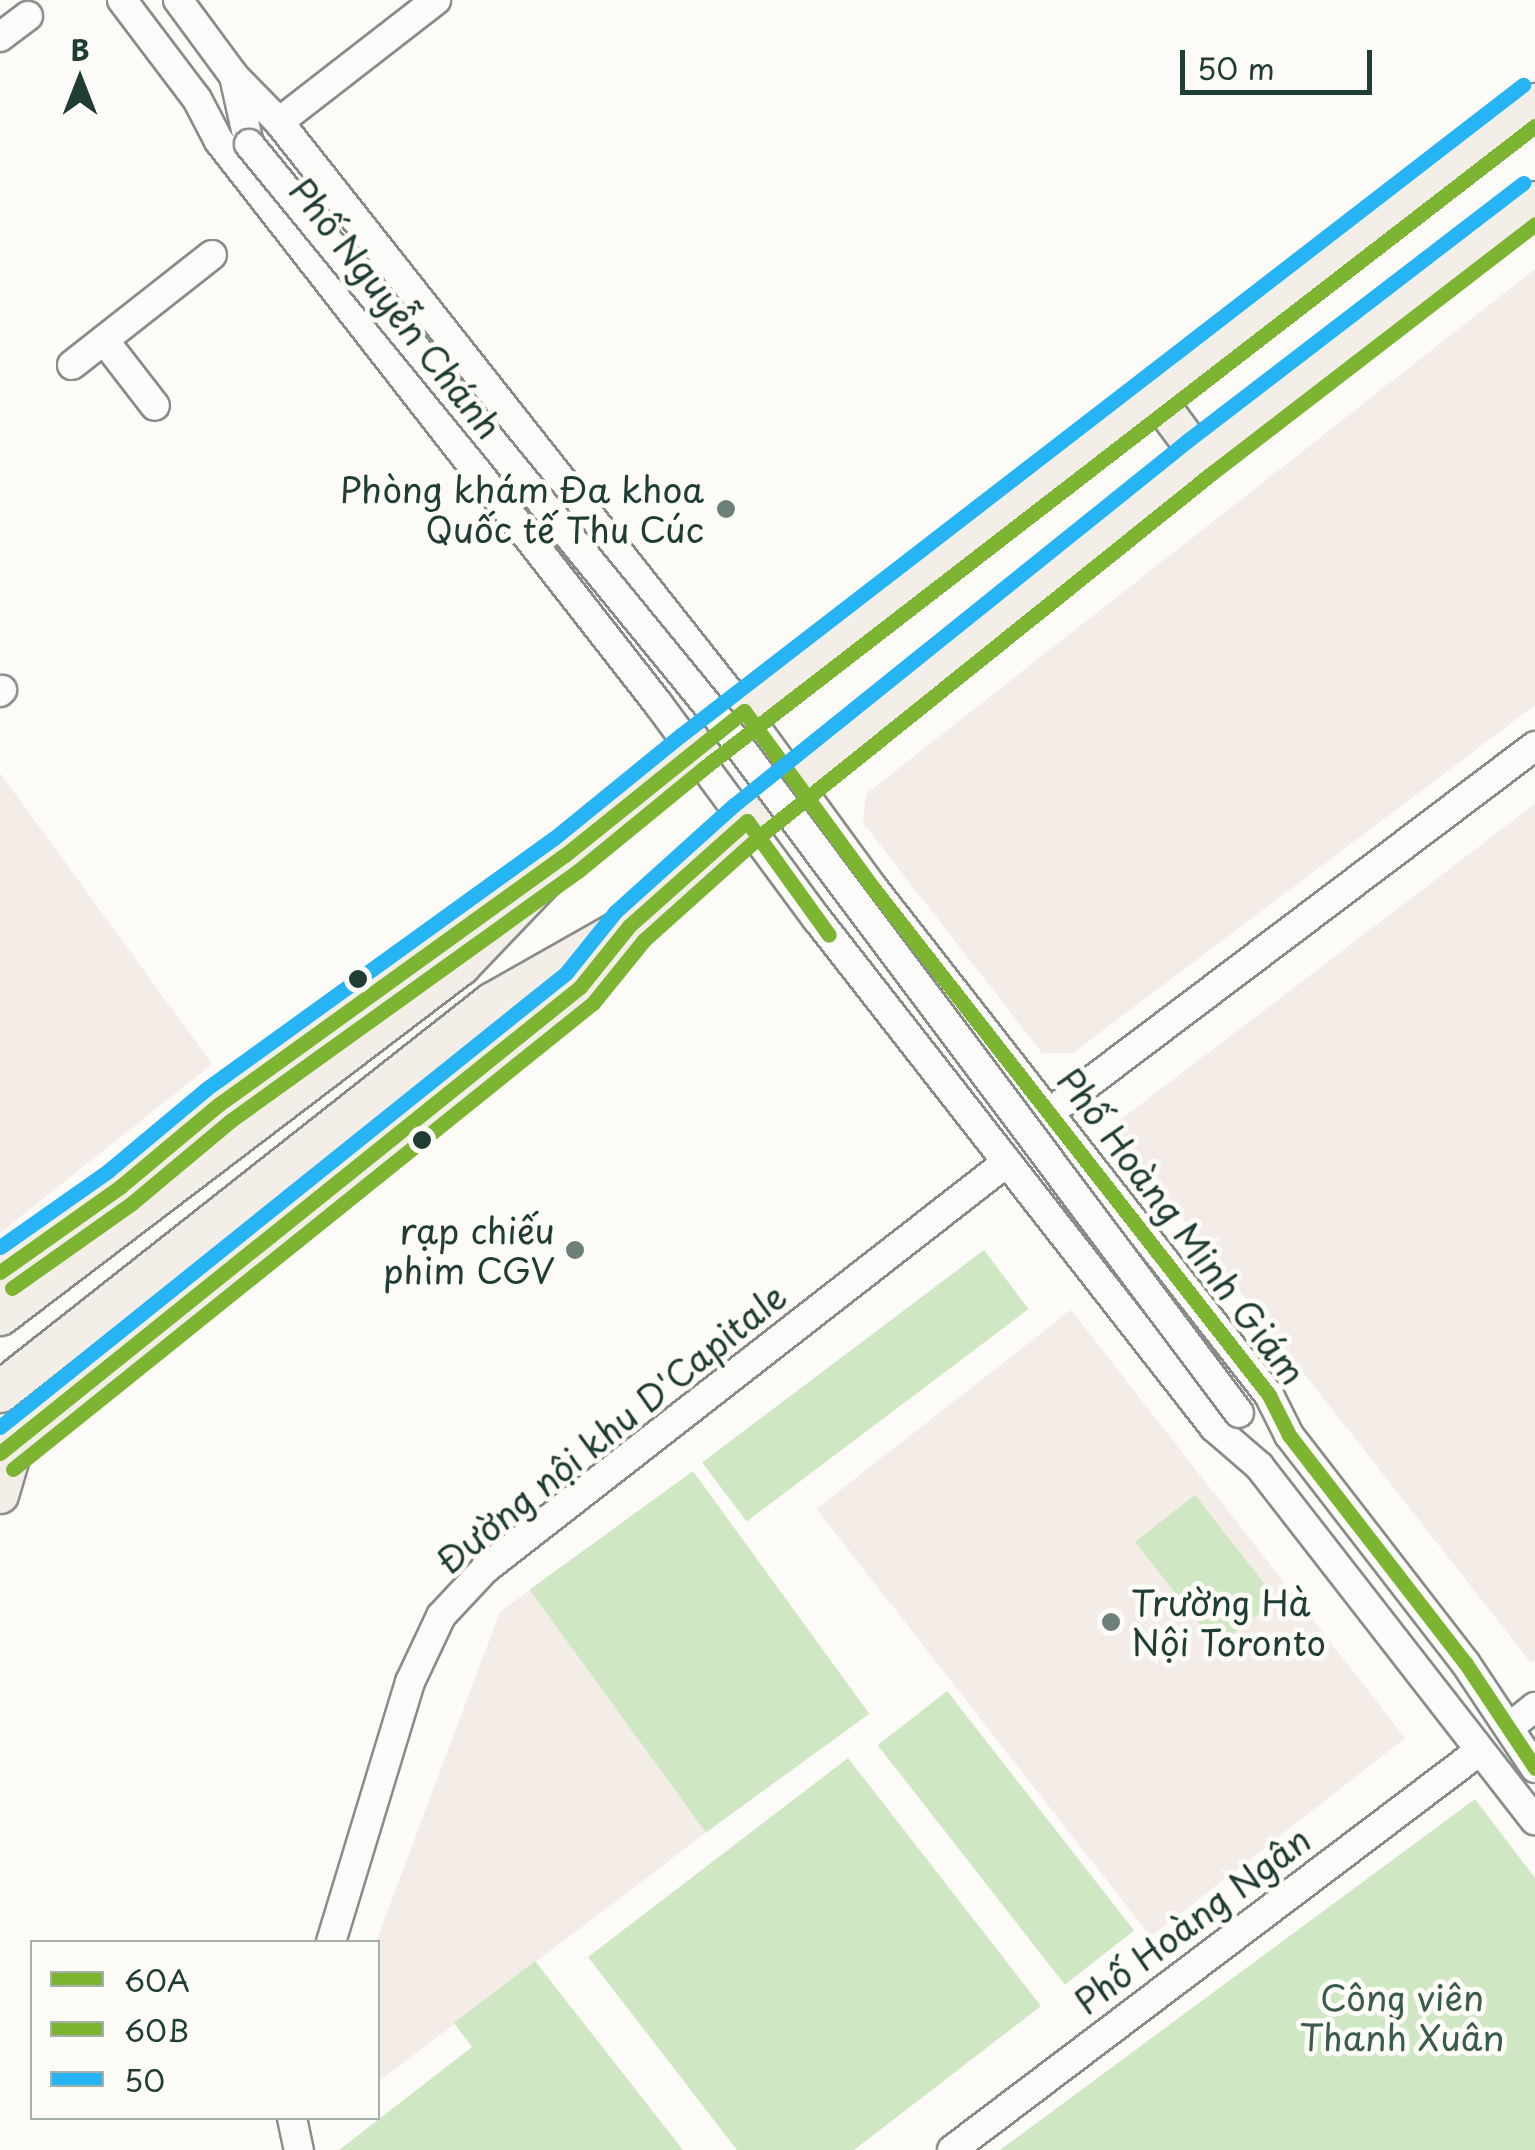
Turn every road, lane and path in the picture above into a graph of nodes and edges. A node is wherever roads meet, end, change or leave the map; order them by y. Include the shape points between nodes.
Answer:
1 (122, 0) edge
2 (178, 0) edge
3 (428, 2) edge
4 (28, 16) dead end
5 (0, 37) edge
6 (234, 76) junction
7 (197, 98) junction
8 (1535, 101) edge
9 (280, 122) junction
10 (249, 144) junction
11 (1535, 199) edge
12 (212, 255) dead end
13 (104, 340) junction
14 (72, 366) dead end
15 (1154, 396) junction
16 (156, 406) dead end
17 (1200, 456) junction
18 (655, 600) junction
19 (595, 622) junction
20 (744, 712) junction
21 (1535, 746) edge
22 (693, 751) junction
23 (797, 783) junction
24 (747, 822) junction
25 (566, 855) junction
26 (874, 889) junction
27 (817, 920) junction
28 (629, 926) junction
29 (1049, 1113) junction
30 (1007, 1162) junction
31 (0, 1272) edge
32 (0, 1315) edge
33 (0, 1392) edge
34 (1240, 1414) junction
35 (1289, 1435) junction
36 (9, 1444) edge
37 (1259, 1466) junction
38 (0, 1495) edge
39 (1535, 1707) edge
40 (1510, 1726) junction
41 (1478, 1752) junction
42 (1535, 1768) edge
43 (1535, 1820) edge
44 (332, 1940) edge
45 (292, 2120) edge
46 (299, 2150) edge
47 (952, 2150) edge

1 - 7 street, Phố Nguyễn Chánh
2 - 6 street, Phố Nguyễn Chánh
3 - 9 street
4 - 5 street
6 - 9 street, Phố Nguyễn Chánh
6 - 10 street
7 - 10 street
7 - 19 street, Phố Nguyễn Chánh via 219,141
8 - 15 main road
9 - 18 street, Phố Nguyễn Chánh
10 - 34 street, bridge via 722,724
11 - 17 main road
12 - 13 street
13 - 14 street
13 - 16 street
15 - 17 main road
15 - 20 main road
17 - 23 main road
18 - 19 street via 658,618 646,636 634,638
18 - 20 street, Phố Nguyễn Chánh
19 - 22 street, Phố Nguyễn Chánh
20 - 22 main road
20 - 23 street, Phố Nguyễn Chánh
21 - 29 street
22 - 24 street, Phố Nguyễn Chánh
22 - 25 main road
23 - 24 main road
23 - 26 street, Phố Hoàng Minh Giám
24 - 27 street
24 - 28 main road
25 - 31 main road
25 - 32 highway via 460,965
26 - 27 street via 830,874 816,884 812,898
26 - 29 street, Phố Hoàng Minh Giám
27 - 30 street
28 - 33 highway via 493,1003
28 - 36 main road via 580,987
29 - 35 street, Phố Hoàng Minh Giám via 1269,1395
30 - 37 street via 1214,1427
30 - 44 street, Đường nội khu D'Capitale via 485,1569 440,1616 410,1682
34 - 35 street
34 - 37 street
35 - 40 street, Phố Hoàng Minh Giám
36 - 38 main road
37 - 41 street
39 - 40 street
40 - 42 street, Phố Hoàng Minh Giám
41 - 43 street
41 - 47 street, Phố Hoàng Ngân
45 - 46 street

